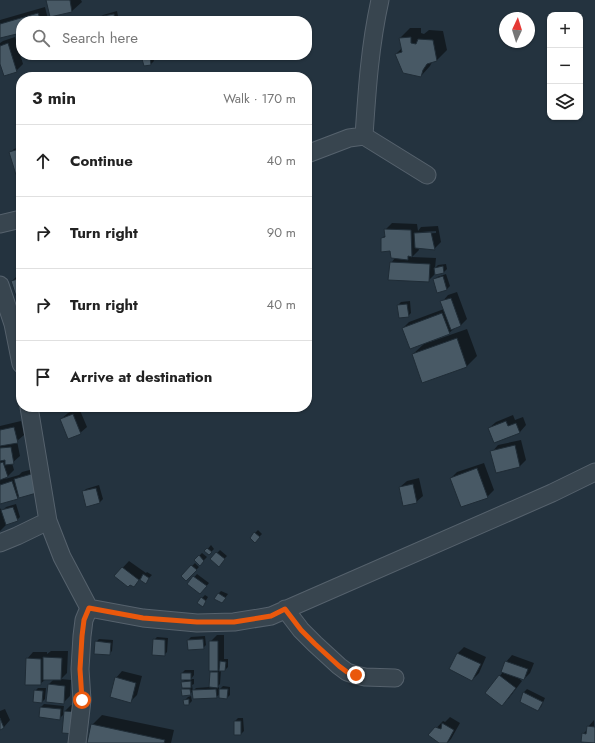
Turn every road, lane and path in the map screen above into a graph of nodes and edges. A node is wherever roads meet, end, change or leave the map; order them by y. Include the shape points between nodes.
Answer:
1 (380, 0) edge
2 (364, 136) junction
3 (312, 152) edge
4 (426, 175) dead end
5 (16, 220) edge
6 (0, 224) edge
7 (0, 285) edge
8 (16, 339) edge
9 (30, 412) edge
10 (595, 472) edge
11 (48, 521) junction
12 (0, 543) edge
13 (89, 608) junction
14 (285, 609) junction
15 (395, 678) dead end
16 (77, 743) edge

1 - 2 street via 368,81
2 - 3 street via 349,138
2 - 4 street
5 - 6 street
7 - 8 street
9 - 11 street
10 - 14 street
11 - 12 street
11 - 13 street via 62,557
13 - 14 street via 143,618 197,622 234,622 271,616
13 - 16 street via 82,636 81,706
14 - 15 street via 301,630 347,672 365,677

